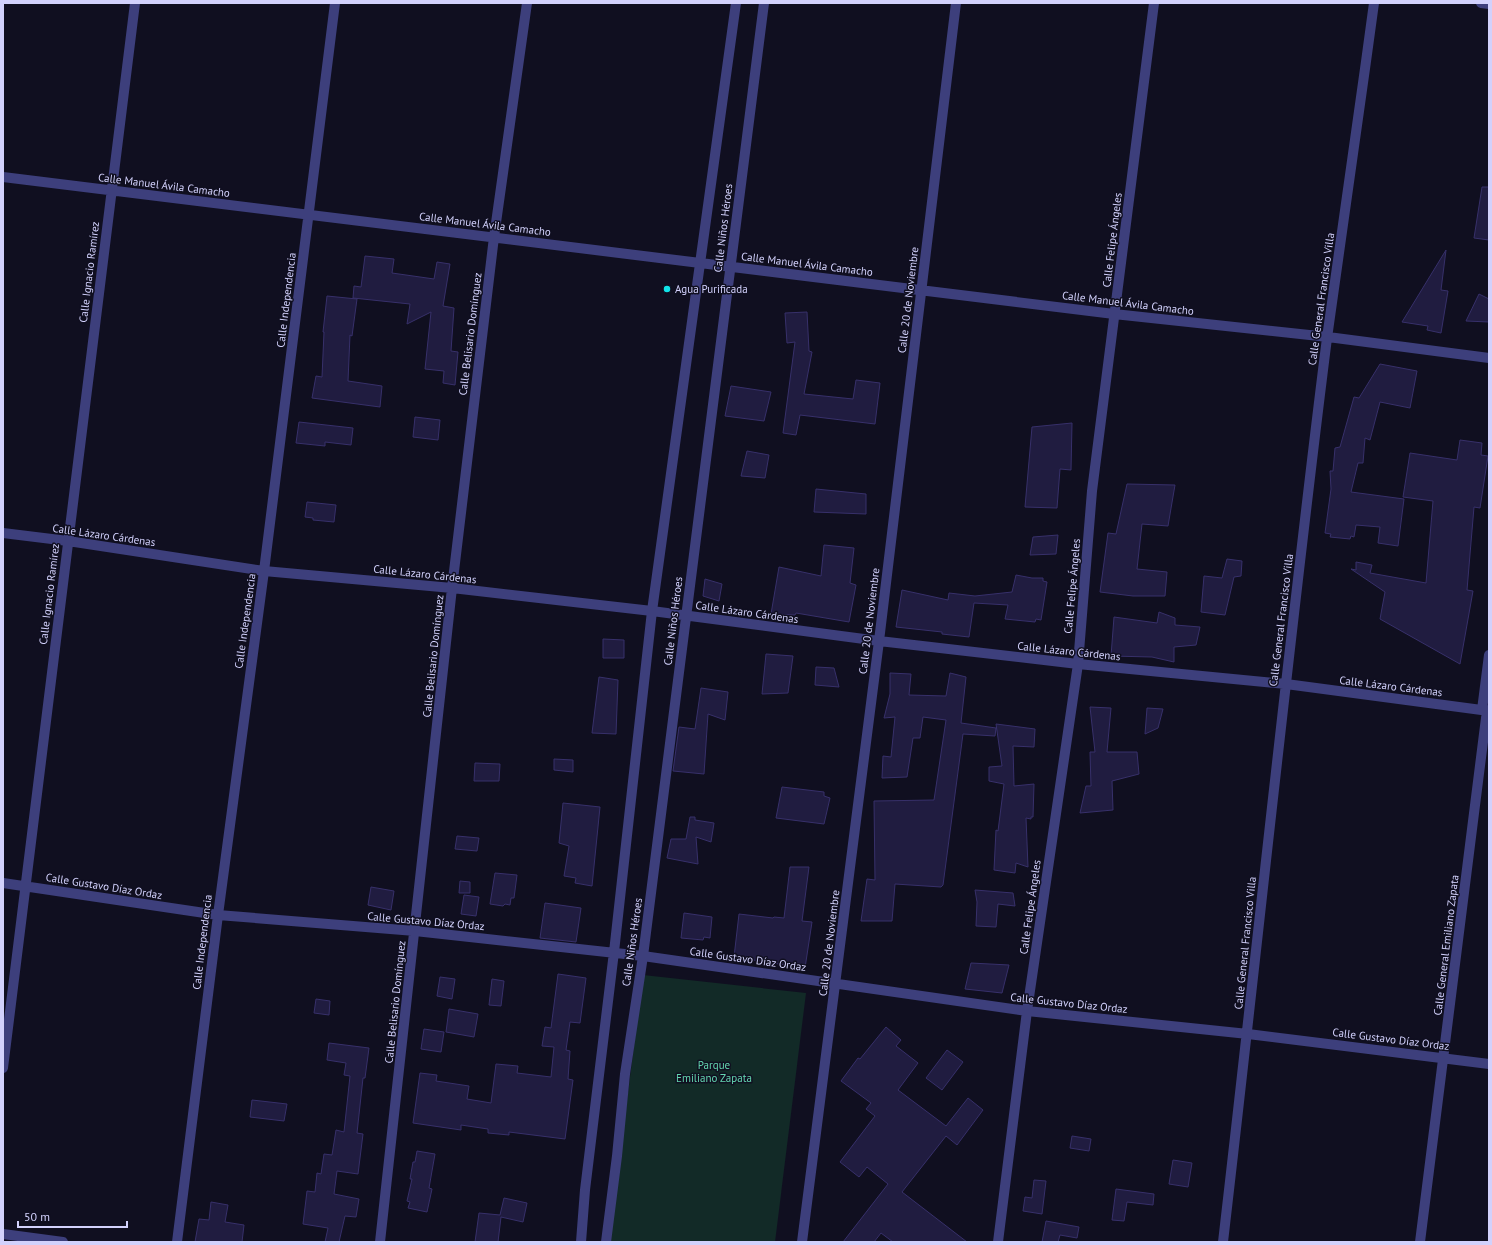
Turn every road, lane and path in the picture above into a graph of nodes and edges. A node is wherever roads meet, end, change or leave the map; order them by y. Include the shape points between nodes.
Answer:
1 (135, 3) edge
2 (335, 3) edge
3 (527, 3) edge
4 (736, 3) edge
5 (764, 3) edge
6 (956, 3) edge
7 (1154, 3) edge
8 (1374, 3) edge
9 (1481, 3) edge
10 (1489, 4) edge
11 (3, 177) edge
12 (112, 190) junction
13 (308, 214) junction
14 (494, 237) junction
15 (700, 262) junction
16 (730, 266) junction
17 (921, 290) junction
18 (1114, 314) junction
19 (1328, 338) junction
20 (1489, 358) edge
21 (3, 533) edge
22 (68, 541) junction
23 (264, 571) junction
24 (452, 588) junction
25 (652, 611) junction
26 (686, 615) junction
27 (879, 641) junction
28 (1489, 655) edge
29 (1078, 664) junction
30 (1286, 684) junction
31 (1488, 711) edge
32 (3, 883) edge
33 (26, 886) junction
34 (218, 915) junction
35 (415, 931) junction
36 (614, 952) junction
37 (643, 956) junction
38 (836, 984) junction
39 (1026, 1011) junction
40 (1248, 1034) junction
41 (1444, 1058) junction
42 (1489, 1064) edge
43 (3, 1068) edge
44 (3, 1234) edge
45 (63, 1242) edge
46 (177, 1242) edge
47 (380, 1242) edge
48 (581, 1242) edge
49 (606, 1242) edge
50 (802, 1242) edge
51 (998, 1242) edge
52 (1223, 1242) edge
53 (1420, 1242) edge

1 - 12 street, Calle Ignacio Ramírez
2 - 13 street, Calle Independencia
3 - 14 street, Calle Belisario Domínguez
4 - 15 street, Calle Niños Héroes
5 - 16 street, Calle Niños Héroes
6 - 17 street, Calle 20 de Noviembre
7 - 18 street, Calle Felipe Ángeles
8 - 19 street, Calle General Francisco Villa
9 - 10 street
11 - 12 street, Calle Manuel Ávila Camacho
12 - 13 street, Calle Manuel Ávila Camacho
12 - 22 street, Calle Ignacio Ramírez
13 - 14 street, Calle Manuel Ávila Camacho
13 - 23 street, Calle Independencia
14 - 15 street, Calle Manuel Ávila Camacho
14 - 24 street, Calle Belisario Domínguez
15 - 16 street, Calle Manuel Ávila Camacho
15 - 25 street, Calle Niños Héroes
16 - 17 street, Calle Manuel Ávila Camacho
16 - 26 street, Calle Niños Héroes
17 - 18 street, Calle Manuel Ávila Camacho
17 - 27 street, Calle 20 de Noviembre
18 - 19 street, Calle Manuel Ávila Camacho
18 - 29 street, Calle Felipe Ángeles via 1092,491
19 - 20 street, Calle Manuel Ávila Camacho
19 - 30 street, Calle General Francisco Villa
21 - 22 street, Calle Lázaro Cárdenas
22 - 23 street, Calle Lázaro Cárdenas
22 - 33 street, Calle Ignacio Ramírez
23 - 24 street, Calle Lázaro Cárdenas
23 - 34 street, Calle Independencia
24 - 25 street, Calle Lázaro Cárdenas
24 - 35 street, Calle Belisario Domínguez
25 - 26 street, Calle Lázaro Cárdenas
25 - 36 street, Calle Niños Héroes
26 - 27 street, Calle Lázaro Cárdenas
26 - 37 street, Calle Niños Héroes
27 - 29 street, Calle Lázaro Cárdenas
27 - 38 street, Calle 20 de Noviembre
28 - 31 street, Calle General Emiliano Zapata via 1482,710
29 - 30 street, Calle Lázaro Cárdenas
29 - 39 street, Calle Felipe Ángeles
30 - 31 street, Calle Lázaro Cárdenas
30 - 40 street, Calle General Francisco Villa
31 - 41 street, Calle General Emiliano Zapata
32 - 33 street, Calle Gustavo Díaz Ordaz
33 - 34 street, Calle Gustavo Díaz Ordaz
33 - 43 street, Calle Ignacio Ramírez
34 - 35 street, Calle Gustavo Díaz Ordaz
34 - 46 street, Calle Independencia
35 - 36 street, Calle Gustavo Díaz Ordaz
35 - 47 street, Calle Belisario Domínguez
36 - 37 street, Calle Gustavo Díaz Ordaz
36 - 48 street, Calle Niños Héroes
37 - 38 street, Calle Gustavo Díaz Ordaz
37 - 49 street, Calle Niños Héroes via 625,1074
38 - 39 street, Calle Gustavo Díaz Ordaz
38 - 50 street, Calle 20 de Noviembre
39 - 40 street, Calle Gustavo Díaz Ordaz
39 - 51 street, Calle Felipe Ángeles
40 - 41 street, Calle Gustavo Díaz Ordaz
40 - 52 street, Calle General Francisco Villa
41 - 42 street, Calle Gustavo Díaz Ordaz
41 - 53 street, Calle General Emiliano Zapata
44 - 45 street

